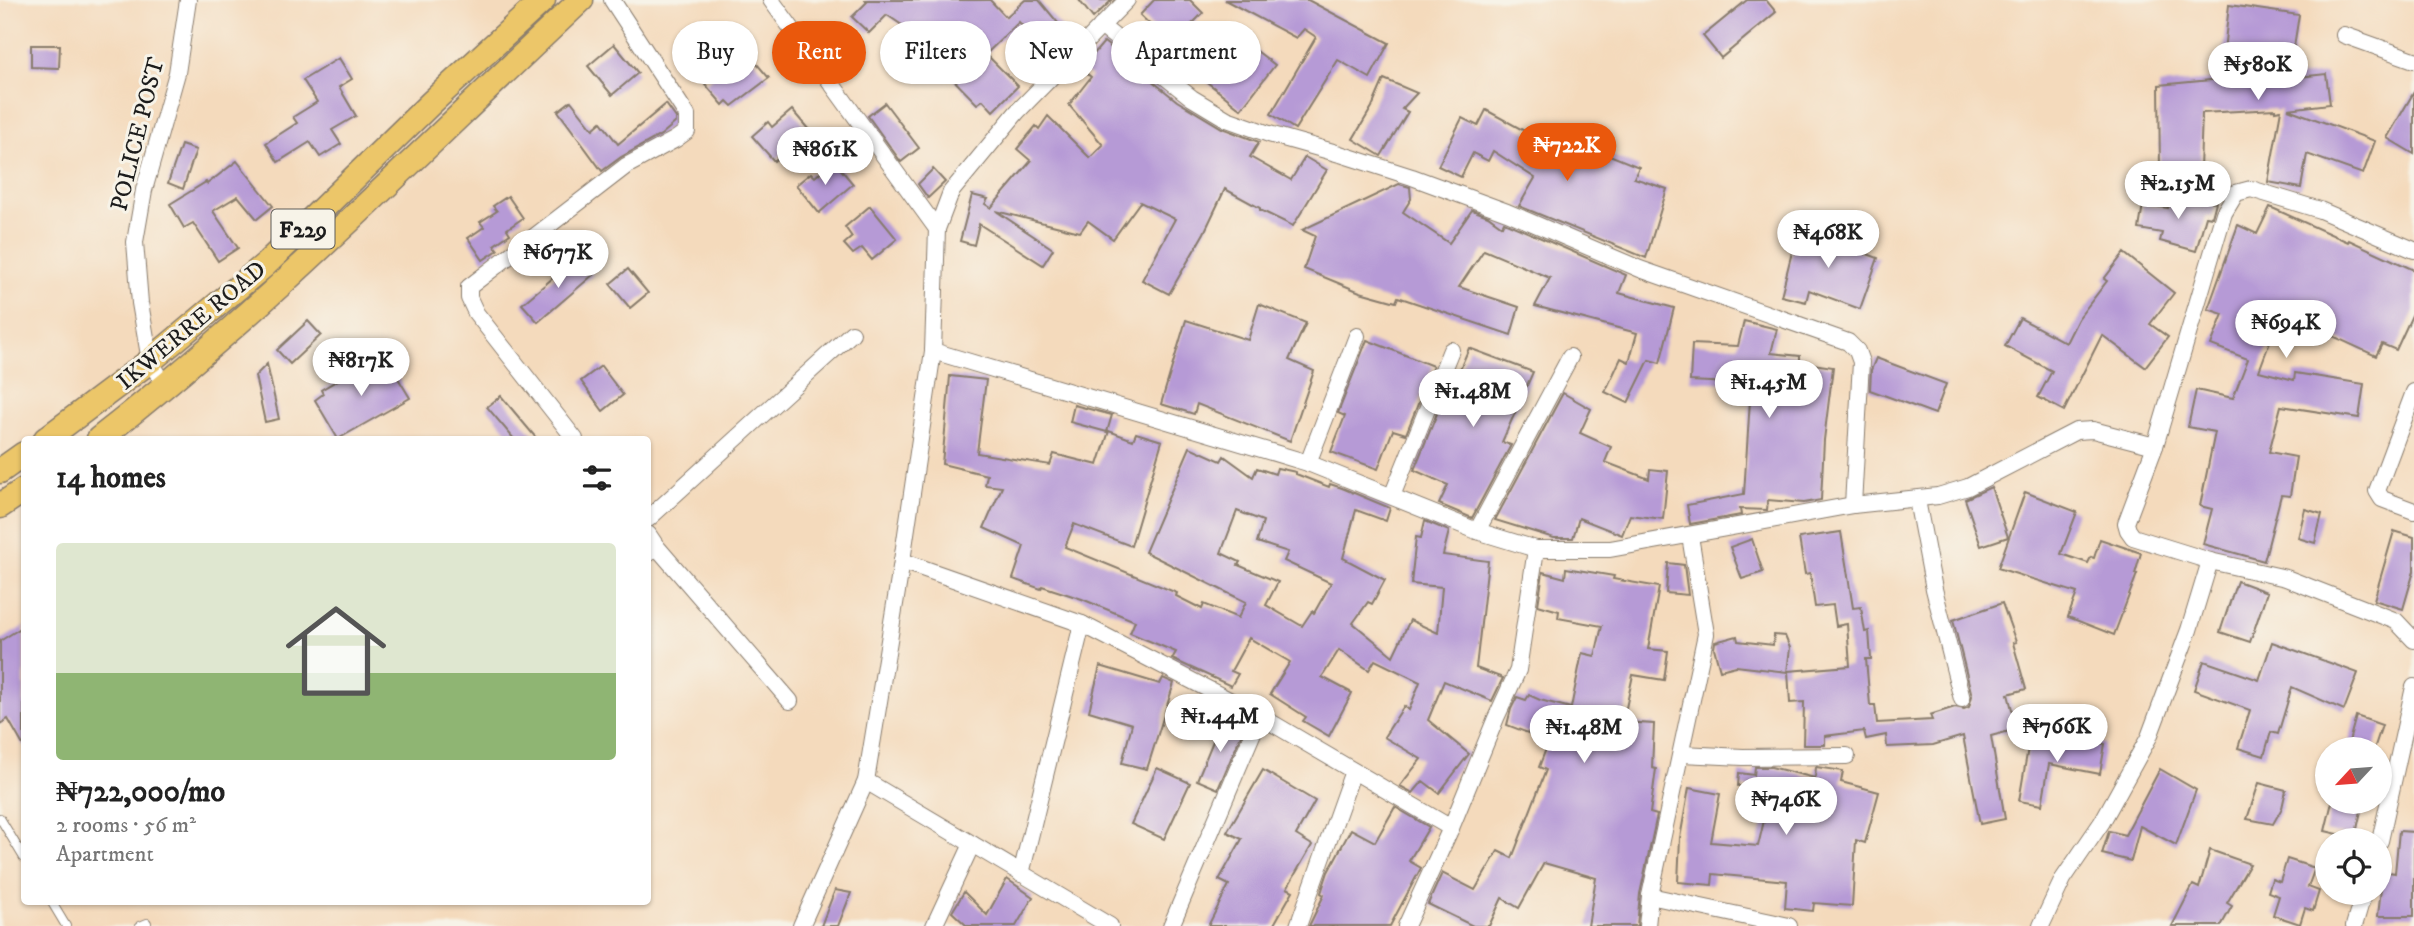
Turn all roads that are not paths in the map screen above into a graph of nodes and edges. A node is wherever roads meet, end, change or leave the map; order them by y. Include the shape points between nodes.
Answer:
1 (188, 0) edge
2 (543, 0) edge
3 (581, 0) edge
4 (612, 0) edge
5 (771, 0) edge
6 (1127, 0) edge
7 (1101, 26) junction
8 (2344, 36) dead end
9 (2414, 60) edge
10 (937, 229) junction
11 (2414, 250) edge
12 (852, 333) dead end
13 (1357, 337) dead end
14 (1451, 350) dead end
15 (933, 351) junction
16 (1570, 357) dead end
17 (150, 361) junction
18 (165, 385) junction
19 (2414, 392) edge
20 (50, 436) edge
21 (103, 436) edge
22 (573, 436) edge
23 (2155, 446) junction
24 (21, 456) edge
25 (1308, 463) junction
26 (0, 471) edge
27 (21, 492) edge
28 (1392, 496) junction
29 (1917, 500) junction
30 (1853, 505) junction
31 (0, 506) edge
32 (2414, 511) edge
33 (651, 516) edge
34 (1477, 531) junction
35 (1690, 536) junction
36 (651, 546) edge
37 (1536, 549) junction
38 (902, 561) junction
39 (2210, 561) junction
40 (1082, 624) junction
41 (2414, 640) edge
42 (2414, 687) edge
43 (1962, 699) dead end
44 (790, 701) dead end
45 (1260, 716) junction
46 (1682, 754) junction
47 (1847, 757) dead end
48 (1353, 771) junction
49 (866, 781) junction
50 (0, 818) edge
51 (1451, 828) junction
52 (2383, 828) edge
53 (972, 844) junction
54 (21, 853) edge
55 (1021, 873) junction
56 (1650, 896) junction
57 (53, 905) edge
58 (2360, 905) edge
59 (66, 926) edge
60 (800, 926) edge
61 (934, 926) edge
62 (1110, 926) edge
63 (1171, 926) edge
64 (1298, 926) edge
65 (1406, 926) edge
66 (1647, 926) edge
67 (1789, 926) edge
68 (2041, 926) edge
69 (2354, 926) edge

1 - 17 street, POLICE POST via 177,73 144,190 135,242
2 - 17 main road, IKWERRE ROAD / F229 via 266,264
3 - 18 main road, F229 via 308,260
4 - 22 street via 687,115 687,131 626,166 469,287 476,313
5 - 10 street
6 - 7 street
7 - 10 street via 1017,112 951,192
7 - 30 street via 1192,98 1227,119 1412,177 1640,269 1848,342 1861,362
8 - 9 street
10 - 15 street
11 - 23 street via 2320,210 2251,188 2236,193 2224,214
12 - 33 street
13 - 25 street
14 - 28 street
15 - 25 street
15 - 38 street
16 - 34 street
17 - 18 street
17 - 20 main road, IKWERRE ROAD / F229
18 - 21 main road, F229
19 - 32 street via 2377,491 2382,499
23 - 29 street via 2093,430 2076,431 1968,487
23 - 39 street via 2126,523 2128,530 2133,537
24 - 26 main road
25 - 28 street
27 - 31 main road
28 - 34 street
29 - 30 street
29 - 43 street
30 - 35 street
34 - 37 street
35 - 37 street via 1609,549
35 - 46 street via 1706,634
36 - 44 street
37 - 51 street via 1518,670
38 - 40 street
38 - 49 street
39 - 41 street via 2286,578 2396,621
39 - 68 street via 2149,737 2102,822 2063,879
40 - 45 street
40 - 55 street
42 - 52 street
45 - 48 street
45 - 63 street
46 - 47 street
46 - 56 street
48 - 51 street
48 - 64 street
49 - 53 street
49 - 60 street
50 - 54 lane
51 - 65 street
53 - 55 street
53 - 61 street
55 - 62 street
56 - 66 street
56 - 67 street
57 - 59 lane
58 - 69 street

